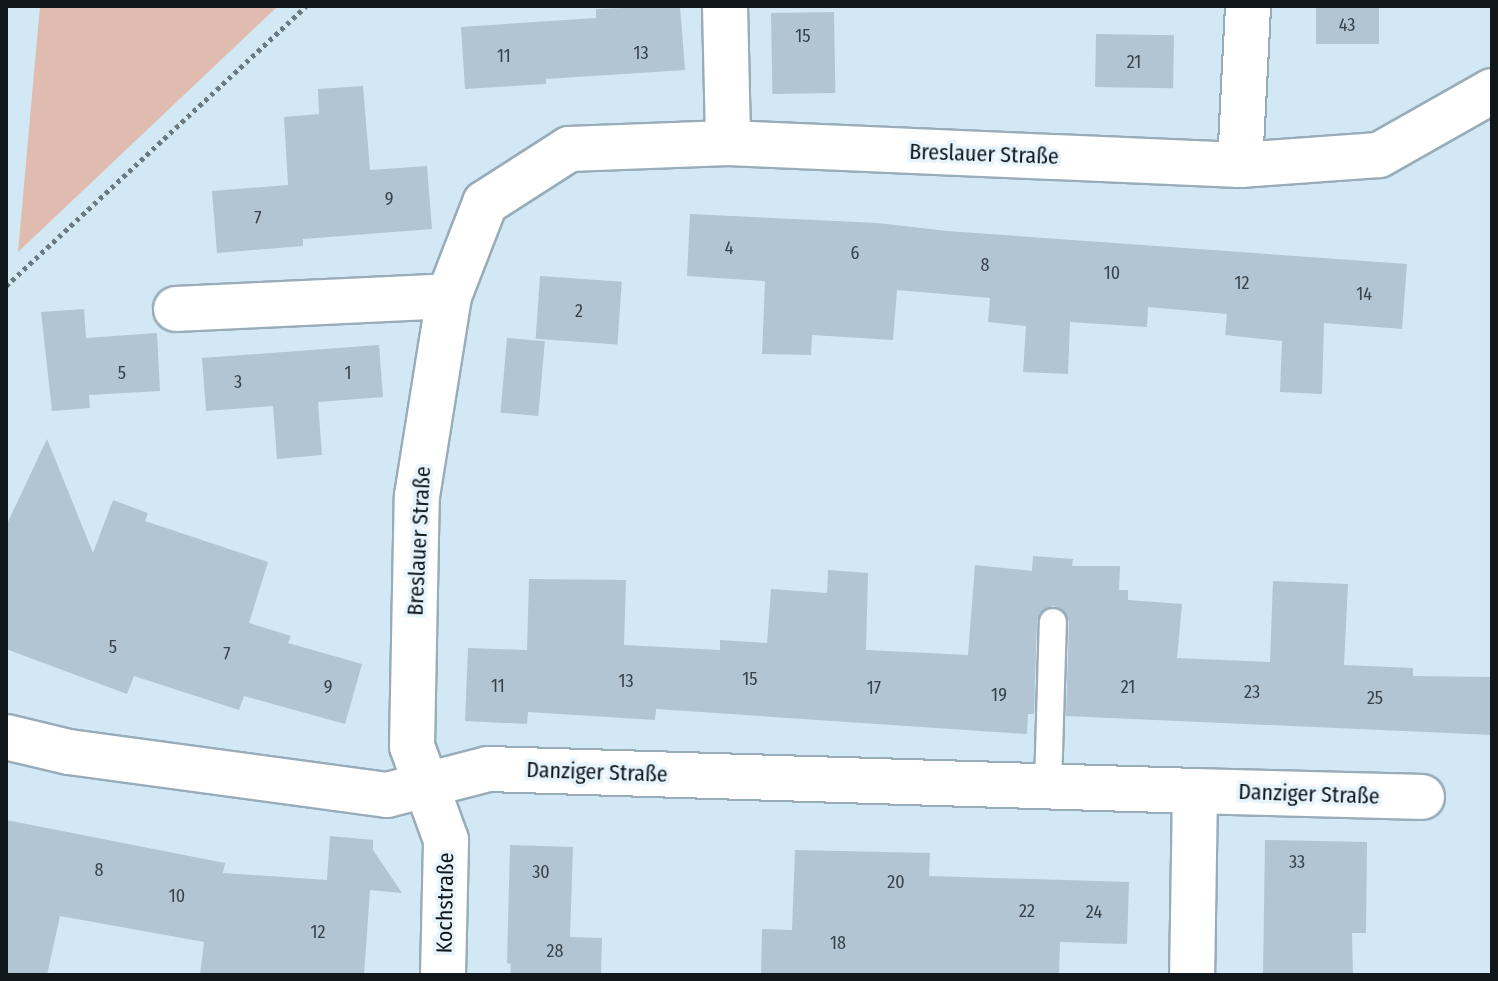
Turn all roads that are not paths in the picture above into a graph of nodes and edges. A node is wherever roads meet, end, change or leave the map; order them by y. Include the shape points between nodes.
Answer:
1 (725, 6) edge
2 (1248, 6) edge
3 (1492, 91) edge
4 (728, 143) junction
5 (1240, 165) junction
6 (449, 296) junction
7 (176, 309) dead end
8 (1053, 622) dead end
9 (6, 737) edge
10 (1048, 786) junction
11 (426, 787) junction
12 (1195, 791) junction
13 (1422, 797) dead end
14 (443, 975) edge
15 (1192, 975) edge

1 - 4 street
2 - 5 street
3 - 5 street, Breslauer Straße via 1379,155
4 - 5 street, Breslauer Straße
4 - 6 street, Breslauer Straße via 569,149 485,203
6 - 7 street
6 - 11 street, Breslauer Straße via 417,496 412,746
8 - 10 lane
9 - 11 street, Danziger Straße via 69,752 387,795
10 - 11 street, Danziger Straße via 488,769
10 - 12 street, Danziger Straße
11 - 14 street, Kochstraße via 446,840
12 - 13 street, Danziger Straße
12 - 15 street

